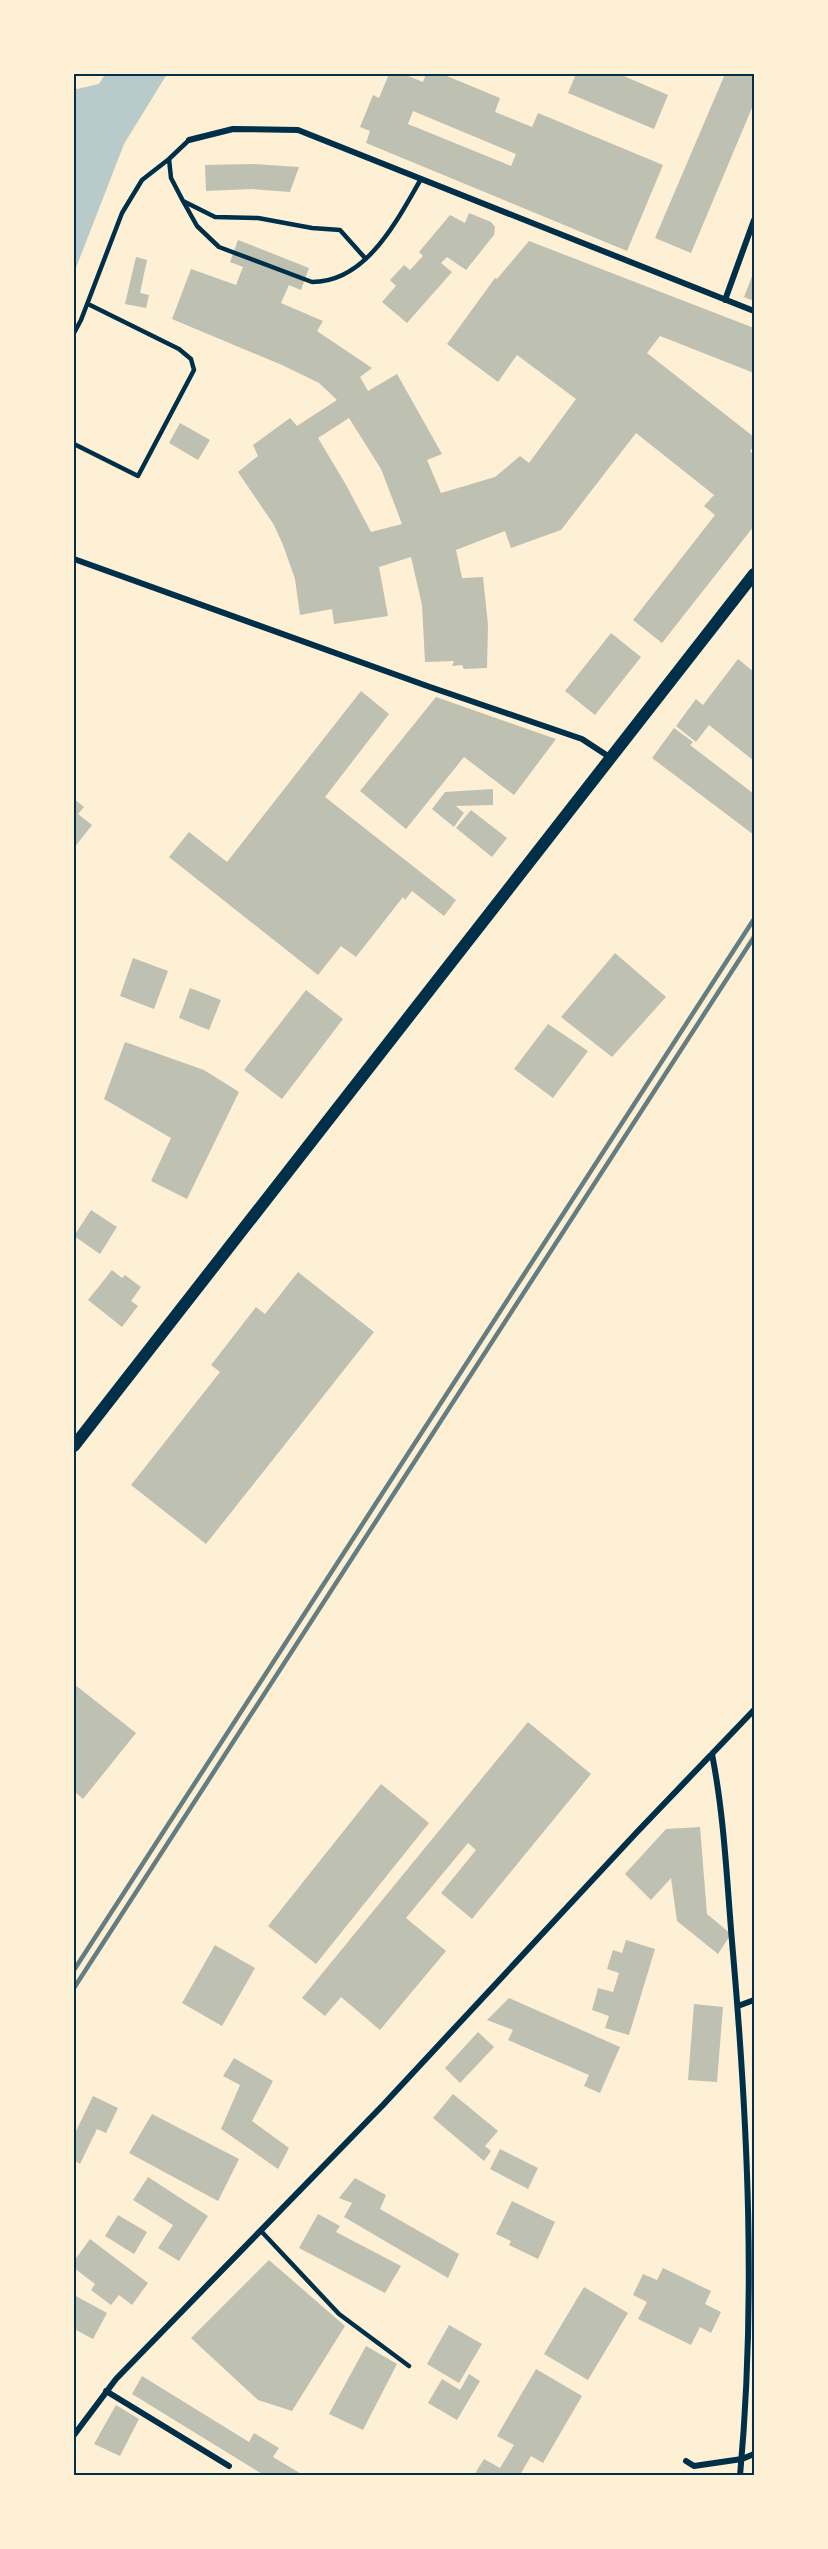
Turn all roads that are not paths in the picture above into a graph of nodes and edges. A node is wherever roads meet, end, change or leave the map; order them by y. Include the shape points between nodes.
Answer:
1 (189, 140) joint
2 (169, 159) junction
3 (421, 179) junction
4 (183, 201) junction
5 (754, 220) edge
6 (364, 258) junction
7 (725, 300) junction
8 (88, 304) junction
9 (754, 311) edge
10 (74, 333) edge
11 (74, 444) edge
12 (74, 559) edge
13 (754, 574) edge
14 (611, 758) junction
15 (74, 1446) edge
16 (754, 1710) edge
17 (712, 1754) junction
18 (754, 2000) edge
19 (738, 2006) junction
20 (261, 2231) junction
21 (409, 2366) dead end
22 (106, 2391) junction
23 (74, 2435) edge
24 (754, 2454) edge
25 (742, 2459) junction
26 (686, 2461) dead end
27 (230, 2466) dead end
28 (740, 2475) edge

1 - 2 lane
1 - 3 street via 233,129 298,130
2 - 4 lane via 171,178
2 - 8 lane via 142,180 122,213
3 - 6 lane via 390,231
3 - 7 street
4 - 6 lane via 215,217 258,218 340,230
4 - 6 lane via 197,226 219,247 312,282 329,282
5 - 7 street
7 - 9 street
8 - 10 lane
8 - 11 lane via 179,350 191,358 194,370 138,477
12 - 14 street via 582,739
13 - 14 main road
14 - 15 main road
16 - 17 street
17 - 19 street via 719,1790
17 - 20 street
18 - 19 street
19 - 25 street via 747,2157 748,2318
20 - 21 lane via 339,2314
20 - 22 street
22 - 23 street
22 - 27 street
24 - 25 street
25 - 26 street via 694,2466
25 - 28 street

